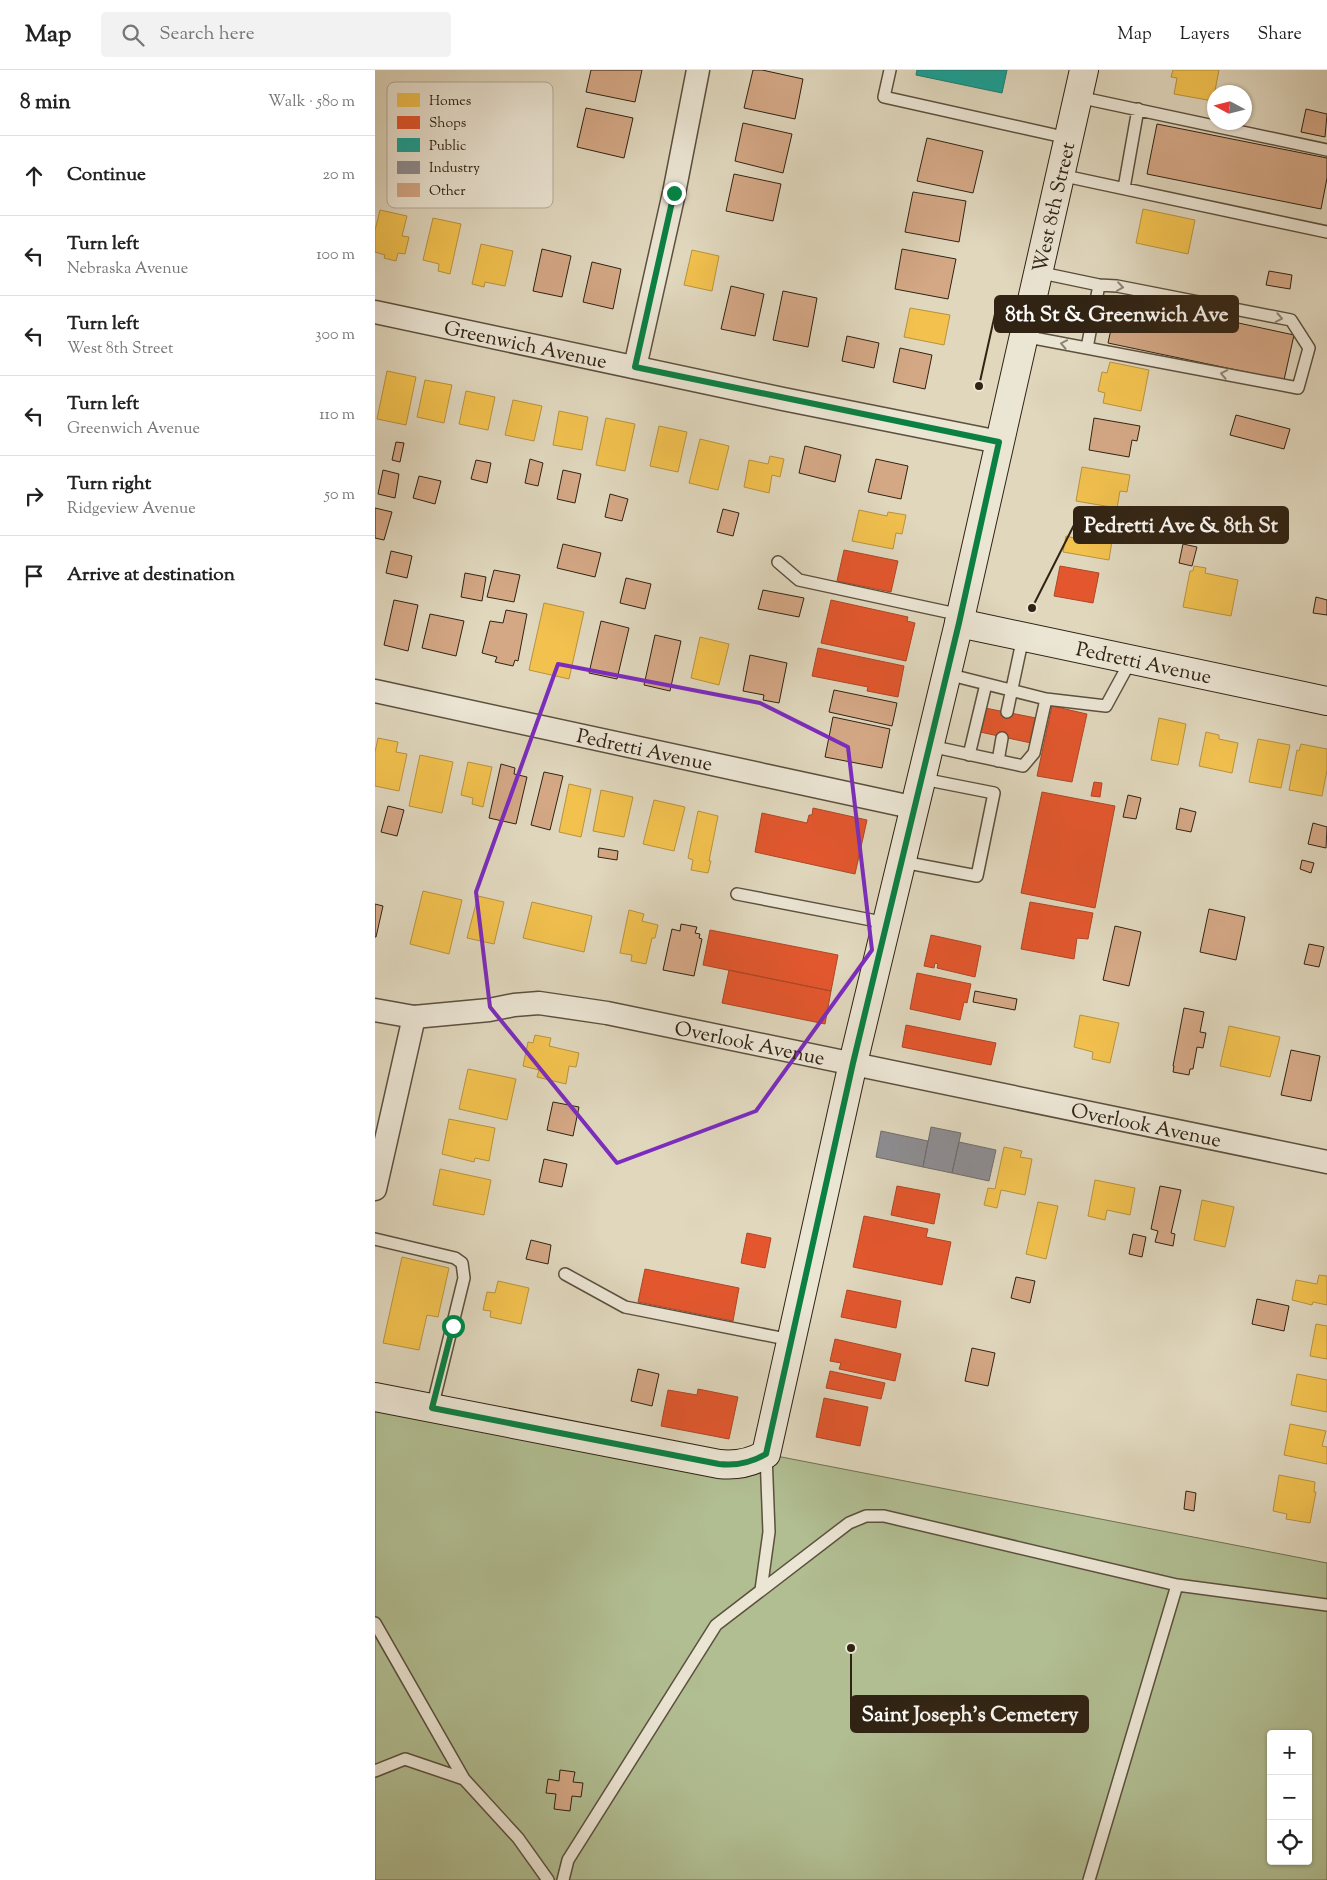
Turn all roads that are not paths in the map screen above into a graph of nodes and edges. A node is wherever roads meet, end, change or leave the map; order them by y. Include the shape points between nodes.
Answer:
1 (697, 70) edge
2 (890, 70) edge
3 (1083, 70) edge
4 (1077, 97) junction
5 (1138, 110) junction
6 (1068, 138) junction
7 (1327, 150) edge
8 (1059, 175) junction
9 (1123, 188) junction
10 (1327, 232) edge
11 (1037, 272) junction
12 (1099, 285) junction
13 (375, 312) edge
14 (1023, 336) junction
15 (1087, 348) junction
16 (635, 367) junction
17 (999, 442) junction
18 (778, 562) dead end
19 (960, 619) junction
20 (1023, 637) junction
21 (1131, 660) junction
22 (947, 674) junction
23 (986, 684) junction
24 (1012, 690) junction
25 (375, 691) edge
26 (1046, 699) junction
27 (1327, 701) edge
28 (1007, 712) dead end
29 (1002, 738) dead end
30 (930, 746) junction
31 (969, 755) junction
32 (997, 761) junction
33 (923, 779) junction
34 (916, 808) junction
35 (903, 862) junction
36 (737, 894) dead end
37 (887, 923) junction
38 (375, 1010) edge
39 (414, 1018) junction
40 (853, 1063) junction
41 (1327, 1162) edge
42 (375, 1189) edge
43 (375, 1239) edge
44 (565, 1274) dead end
45 (791, 1340) junction
46 (375, 1396) edge
47 (432, 1408) junction
48 (766, 1454) junction
49 (1177, 1585) junction
50 (761, 1590) junction
51 (1327, 1606) edge
52 (375, 1622) edge
53 (375, 1771) edge
54 (464, 1780) junction
55 (548, 1880) edge
56 (563, 1880) edge
57 (1089, 1880) edge

1 - 16 street via 674,193
2 - 6 lane via 884,97
3 - 4 street, West 8th Street
4 - 5 lane
4 - 6 street, West 8th Street
5 - 7 lane
5 - 9 lane
6 - 8 street, West 8th Street
8 - 9 lane
8 - 11 street, West 8th Street
9 - 10 lane
11 - 12 lane
11 - 14 street, West 8th Street
12 - 15 lane
12 -> 15 lane via 1291,320 1309,348 1298,388
13 - 16 street, Greenwich Avenue
15 -> 14 lane
14 - 17 street, West 8th Street
16 - 17 street, Greenwich Avenue
17 - 19 street, West 8th Street
18 - 19 lane via 799,580
19 - 20 street, Pedretti Avenue
19 - 22 street, West 8th Street
20 - 21 street, Pedretti Avenue
20 - 24 lane
21 - 26 lane via 1106,706
21 - 27 street, Pedretti Avenue
22 - 23 lane
22 - 30 street, West 8th Street
23 - 24 lane
23 - 31 lane
24 - 26 lane
24 - 28 lane
25 - 34 street, Pedretti Avenue
26 - 32 lane via 1034,754 1023,766
29 - 32 lane
30 - 31 lane
30 - 33 street, West 8th Street
31 - 32 lane
33 - 34 street, West 8th Street
33 - 35 lane via 994,793 977,876
34 - 35 street, West 8th Street
35 - 37 street, West 8th Street
36 - 37 lane
37 - 40 street, West 8th Street
38 - 39 street, Overlook Avenue
39 - 40 street, Overlook Avenue via 539,1003 607,1013
39 - 42 street
40 - 41 street, Overlook Avenue
40 - 45 street, West 8th Street
43 - 47 lane via 455,1258 462,1263 464,1278
44 - 45 lane via 625,1307
45 - 48 street, West 8th Street
46 - 47 street
47 - 48 street via 719,1464 754,1462
48 - 50 lane via 769,1532
49 - 50 lane via 884,1516 866,1516 849,1523
49 - 51 lane
49 - 57 lane
50 - 56 lane via 716,1625 568,1860
52 - 54 lane
53 - 54 lane via 405,1759
54 - 55 lane via 518,1838

